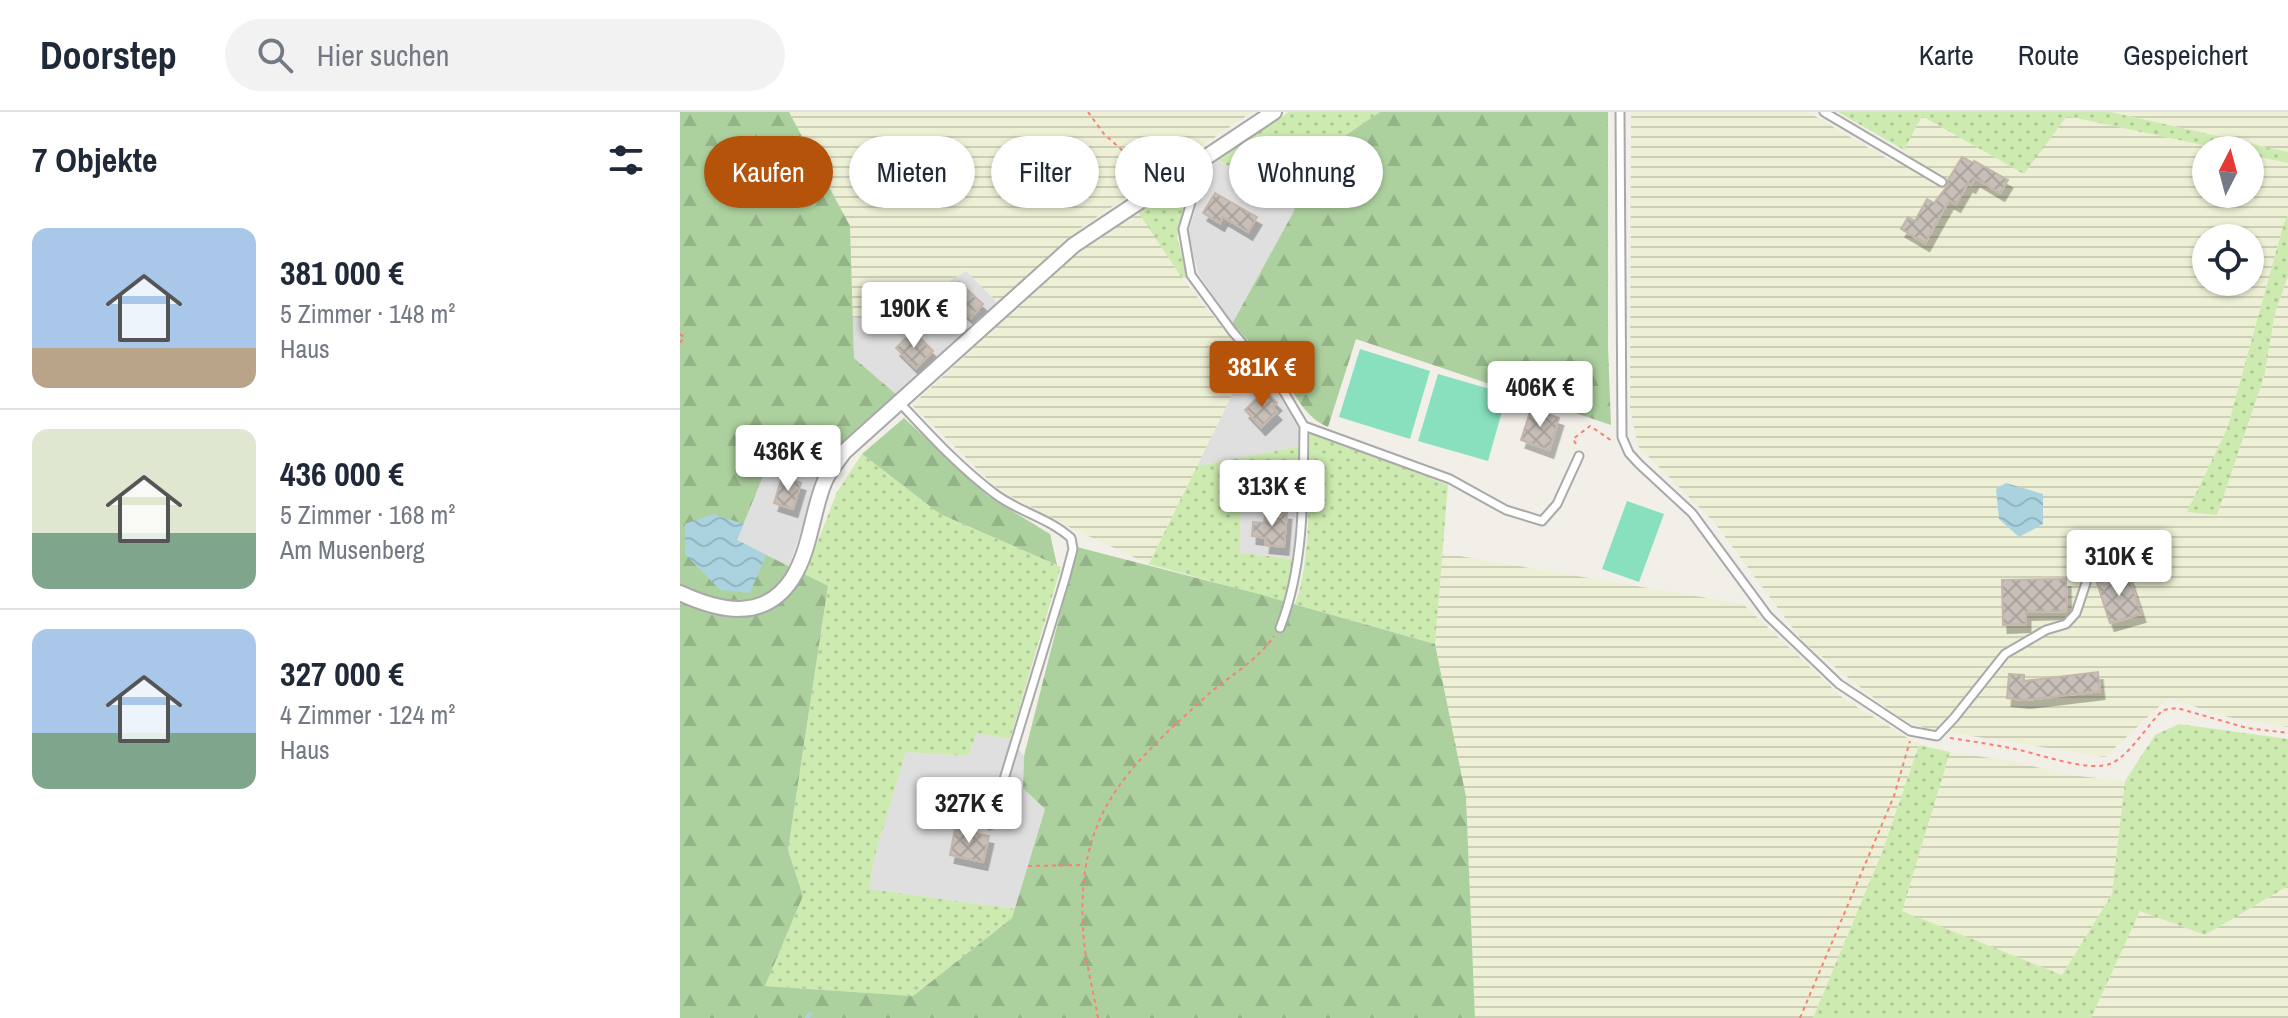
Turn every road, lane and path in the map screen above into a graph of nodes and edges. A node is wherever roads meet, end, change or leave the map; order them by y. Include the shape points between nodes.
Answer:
1 (1088, 112) edge
2 (1274, 112) edge
3 (1620, 112) edge
4 (1824, 112) edge
5 (1115, 144) edge
6 (1213, 153) edge
7 (1942, 182) dead end
8 (1128, 208) edge
9 (1189, 208) edge
10 (680, 334) edge
11 (680, 343) edge
12 (898, 401) junction
13 (1304, 426) junction
14 (1629, 453) junction
15 (1579, 456) joint
16 (2086, 583) dead end
17 (680, 593) edge
18 (1280, 628) joint
19 (1910, 731) junction
20 (2288, 733) edge
21 (1937, 736) junction
22 (990, 825) dead end
23 (1085, 865) junction
24 (1028, 866) dead end
25 (1098, 1018) edge
26 (1800, 1018) edge

1 - 5 path
2 - 6 street
3 - 14 lane via 1622,437
4 - 7 lane
8 - 12 street via 1074,245
9 - 13 lane via 1183,229 1191,275 1284,392
10 - 11 path
12 - 17 street via 844,452 825,481 799,564 782,590 740,610
12 - 22 lane via 994,493 1071,538 1065,579
13 - 15 lane via 1450,479 1506,510 1542,521 1557,504
13 - 18 lane via 1299,560
14 - 15 path via 1590,426 1573,439
14 - 19 lane via 1692,513 1768,616 1839,684
16 - 21 lane via 2076,613 2066,624 2005,654
18 - 23 path via 1265,649 1214,688 1119,784 1098,820
19 - 21 lane
19 - 26 path via 1894,796
20 - 21 path via 2247,728 2177,708 2163,710 2110,765 2068,763
23 - 24 path
23 - 25 path via 1083,929

